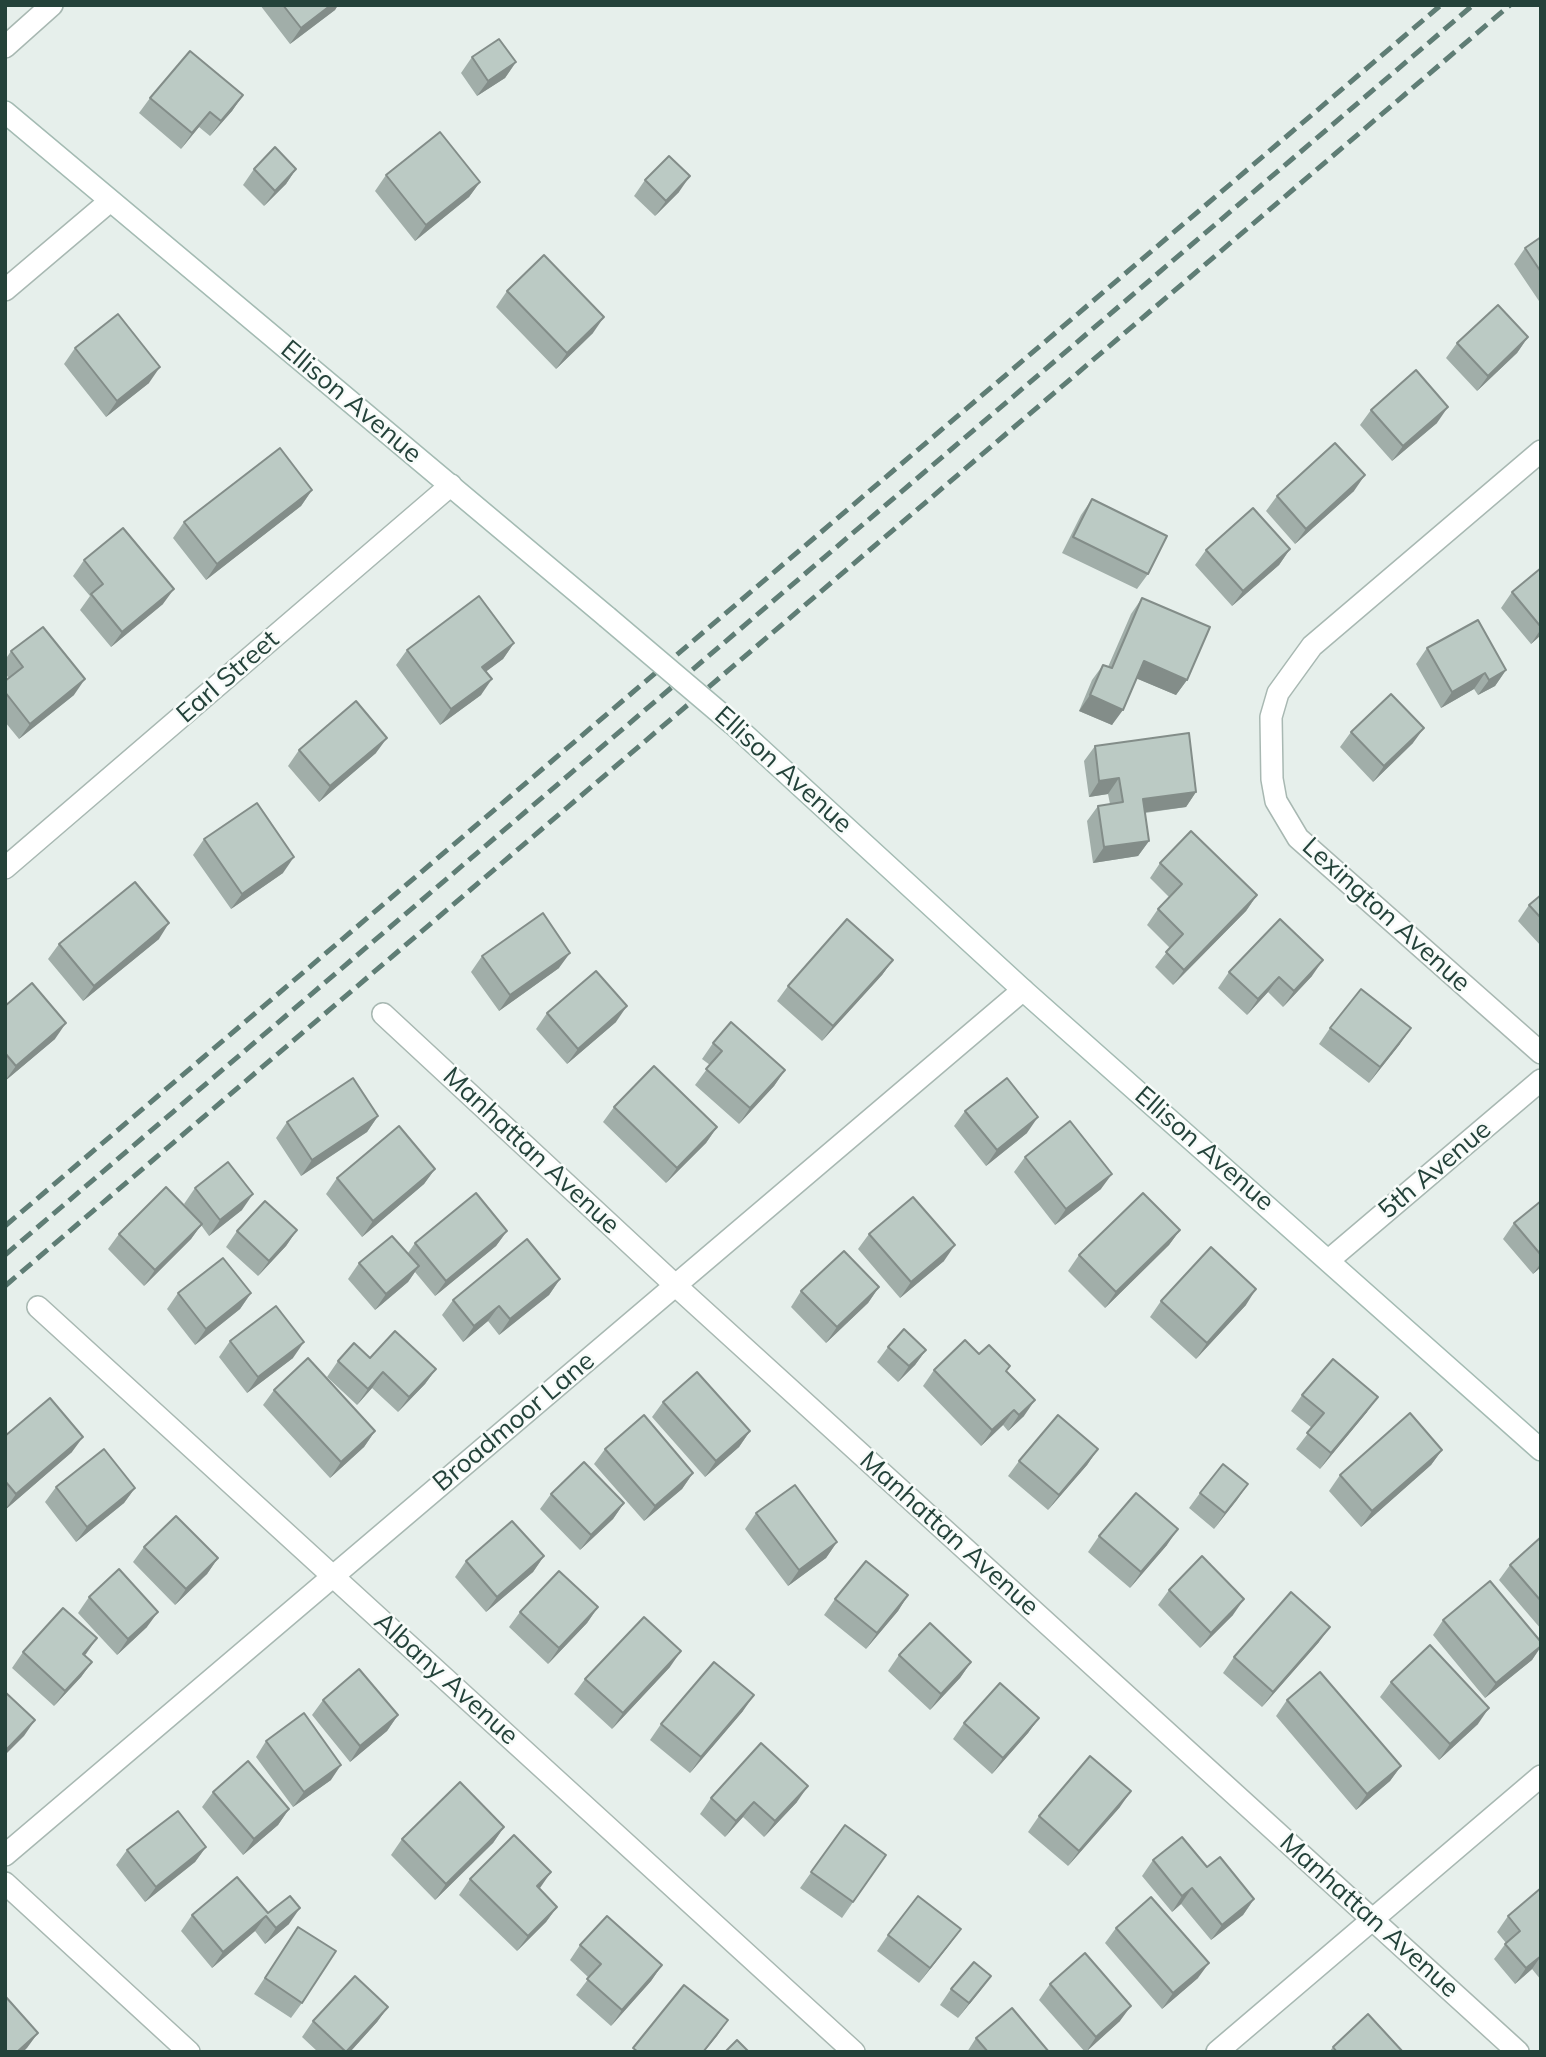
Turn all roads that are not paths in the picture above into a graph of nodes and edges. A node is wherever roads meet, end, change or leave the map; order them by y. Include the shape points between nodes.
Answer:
1 (52, 5) edge
2 (5, 47) edge
3 (5, 112) edge
4 (110, 201) junction
5 (5, 290) edge
6 (1541, 451) edge
7 (451, 485) junction
8 (5, 868) edge
9 (1023, 989) junction
10 (383, 1014) dead end
11 (1541, 1052) edge
12 (1541, 1080) edge
13 (1329, 1260) junction
14 (675, 1285) junction
15 (38, 1307) dead end
16 (1541, 1450) edge
17 (333, 1576) junction
18 (1541, 1776) edge
19 (5, 1855) edge
20 (5, 1883) edge
21 (1373, 1919) junction
22 (190, 2052) edge
23 (854, 2052) edge
24 (1217, 2052) edge
25 (1518, 2052) edge

1 - 2 street
3 - 4 street, Ellison Avenue
4 - 5 street
4 - 7 street, Ellison Avenue
6 - 11 street, Lexington Avenue via 1312,646 1278,693 1271,717 1276,800 1298,838
7 - 8 street, Earl Street
7 - 9 street, Ellison Avenue, bridge via 733,724
9 - 13 street, Ellison Avenue
9 - 14 street, Broadmoor Lane
10 - 14 street, Manhattan Avenue
12 - 13 street, 5th Avenue
13 - 16 street, Ellison Avenue
14 - 17 street, Broadmoor Lane
14 - 21 street, Manhattan Avenue
15 - 17 street, Albany Avenue
17 - 19 street, Broadmoor Lane
17 - 23 street, Albany Avenue
18 - 21 street
20 - 22 street
21 - 24 street
21 - 25 street, Manhattan Avenue

